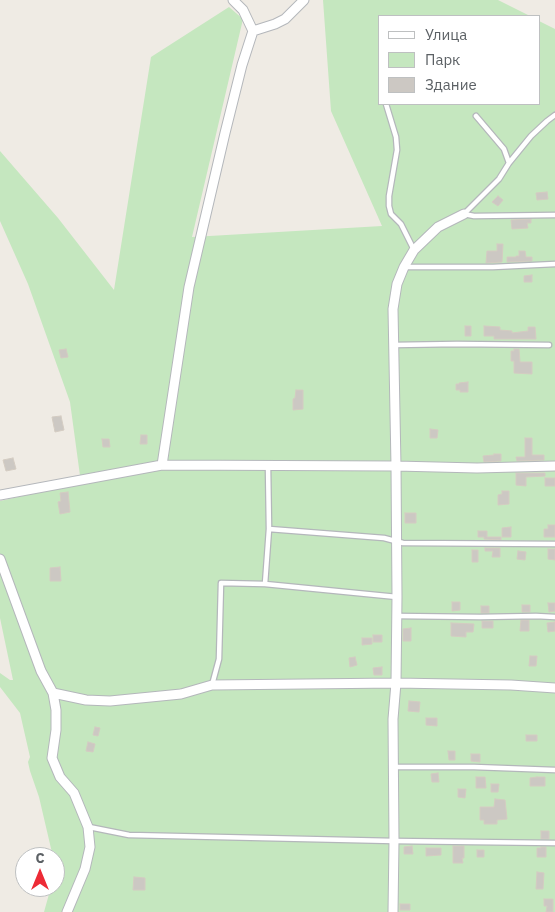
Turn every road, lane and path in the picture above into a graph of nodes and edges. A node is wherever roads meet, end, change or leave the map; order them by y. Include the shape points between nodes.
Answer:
1 (233, 0) edge
2 (304, 0) edge
3 (253, 31) junction
4 (386, 105) edge
5 (555, 115) edge
6 (476, 116) dead end
7 (509, 163) junction
8 (464, 214) junction
9 (555, 215) edge
10 (414, 250) junction
11 (555, 264) edge
12 (404, 267) junction
13 (394, 345) junction
14 (549, 345) dead end
15 (162, 464) junction
16 (268, 466) junction
17 (396, 466) junction
18 (555, 466) edge
19 (0, 495) edge
20 (269, 530) junction
21 (397, 542) junction
22 (555, 544) edge
23 (0, 559) edge
24 (264, 584) junction
25 (397, 597) junction
26 (396, 616) junction
27 (555, 617) edge
28 (396, 683) junction
29 (212, 685) junction
30 (555, 688) edge
31 (53, 693) junction
32 (394, 768) junction
33 (555, 770) edge
34 (88, 827) junction
35 (394, 841) junction
36 (555, 842) edge
37 (67, 912) edge
38 (393, 912) edge

1 - 3 street via 243,10
2 - 3 street via 285,19
3 - 15 street via 188,287
4 - 10 lane via 397,150 389,206
5 - 7 lane via 530,136
6 - 7 lane via 504,149
7 - 8 lane via 499,179
8 - 9 lane
8 - 10 street via 438,227
10 - 12 street
11 - 12 lane
12 - 13 street via 393,309
13 - 14 lane
13 - 17 street
15 - 16 street
15 - 19 street
16 - 17 street
16 - 20 lane
17 - 18 street
17 - 21 street
20 - 21 lane via 384,538
20 - 24 lane
21 - 22 lane
21 - 25 street
23 - 31 street
24 - 25 lane
24 - 29 lane via 221,583 219,659
25 - 26 street
26 - 27 lane
26 - 28 street
28 - 29 street
28 - 30 street
28 - 32 street
29 - 31 street via 181,694 110,701
31 - 34 street via 56,730 52,758 60,777 74,793
32 - 33 lane
32 - 35 street
34 - 35 lane via 128,835
34 - 37 street via 90,847 85,869
35 - 36 lane
35 - 38 street

